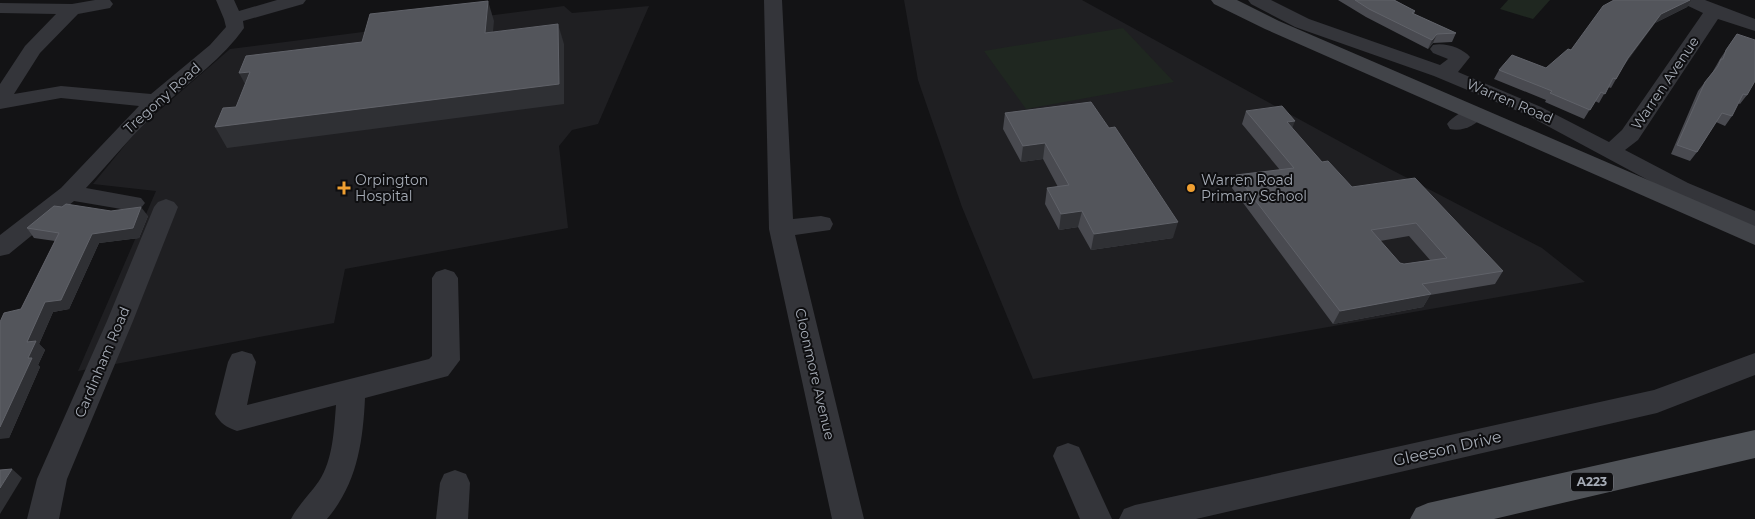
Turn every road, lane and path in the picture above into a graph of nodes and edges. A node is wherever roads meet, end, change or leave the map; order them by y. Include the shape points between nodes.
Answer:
1 (297, 0) edge
2 (773, 0) edge
3 (1222, 0) edge
4 (1257, 0) edge
5 (1690, 0) edge
6 (104, 4) dead end
7 (0, 8) edge
8 (72, 8) junction
9 (230, 9) edge
10 (1714, 11) junction
11 (1755, 26) edge
12 (1440, 49) dead end
13 (1440, 72) junction
14 (0, 102) edge
15 (156, 102) junction
16 (1611, 151) junction
17 (68, 193) junction
18 (133, 203) dead end
19 (166, 207) dead end
20 (1755, 220) edge
21 (0, 222) edge
22 (821, 224) dead end
23 (26, 227) junction
24 (781, 229) junction
25 (1755, 236) edge
26 (0, 248) edge
27 (445, 278) dead end
28 (242, 362) dead end
29 (1755, 364) edge
30 (351, 390) junction
31 (1755, 444) edge
32 (1068, 456) dead end
33 (455, 483) dead end
34 (42, 519) edge
35 (307, 519) edge
36 (452, 519) edge
37 (848, 519) edge
38 (1096, 519) edge
39 (1135, 519) edge
40 (1428, 519) edge

1 - 9 street
2 - 24 street, Cloonmore Avenue
3 - 25 street, Warren Road via 1466,119
4 - 13 street, Warren Road via 1302,23
5 - 10 street
6 - 8 street
7 - 8 street
8 - 14 street via 32,50
9 - 15 street, Tregony Road via 235,28 217,49
10 - 11 street
10 - 16 street, Warren Avenue via 1630,135
12 - 13 street via 1460,57 1452,67
13 - 16 street, Warren Road via 1534,111
14 - 15 street via 61,92
15 - 17 street, Tregony Road
16 - 20 street, Warren Road via 1680,188
17 - 18 street
17 - 23 street, Tregony Road
19 - 34 street, Cardinham Road via 52,479
21 - 23 street
22 - 24 street
23 - 26 street, Tregony Road
24 - 37 street, Cloonmore Avenue
27 - 30 street via 446,360 438,368
28 - 30 street via 230,414 236,418
29 - 39 street, Gleeson Drive via 1657,401
30 - 35 street via 346,458 328,494
31 - 40 main road, A223
32 - 38 street
33 - 36 street

